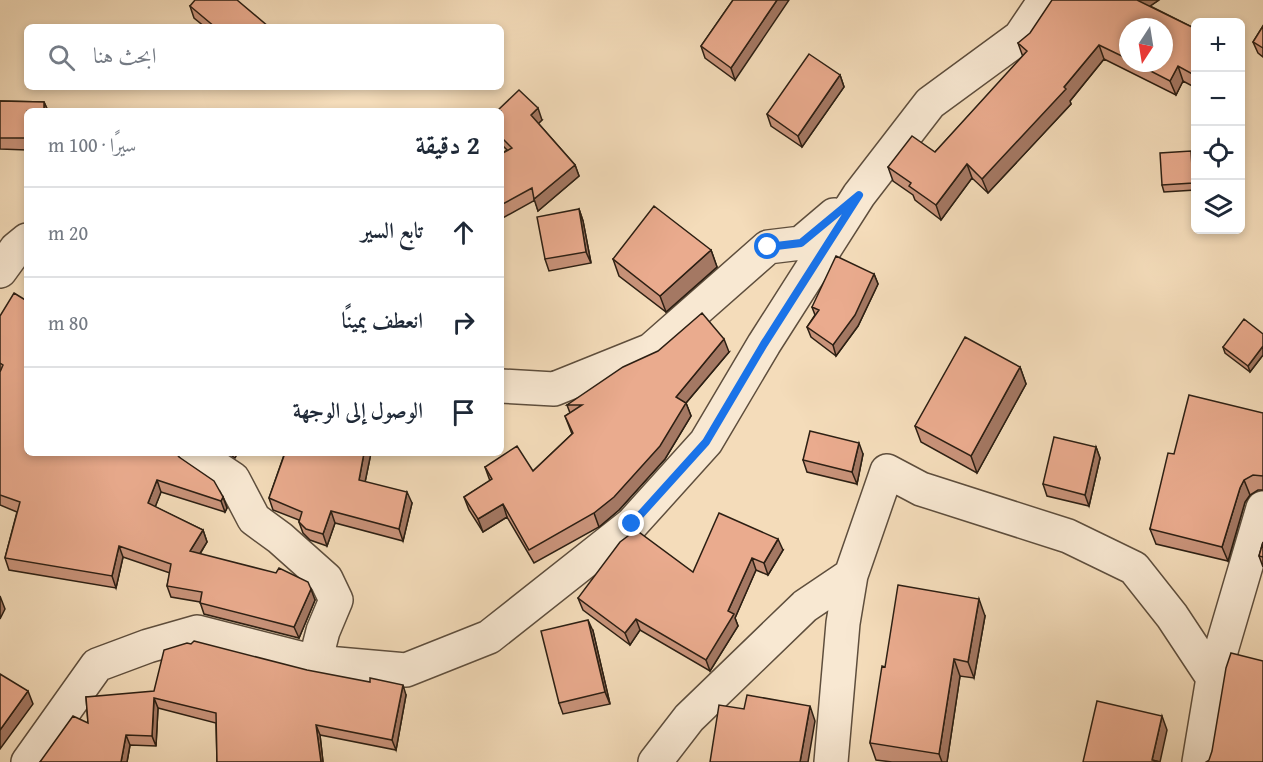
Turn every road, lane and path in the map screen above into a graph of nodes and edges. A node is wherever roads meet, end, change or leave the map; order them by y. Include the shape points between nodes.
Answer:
1 (1045, 0) edge
2 (859, 195) junction
3 (24, 242) edge
4 (0, 271) edge
5 (504, 386) edge
6 (198, 456) edge
7 (1263, 508) edge
8 (851, 575) junction
9 (315, 662) junction
10 (1213, 678) junction
11 (28, 762) edge
12 (655, 762) edge
13 (831, 762) edge
14 (1199, 762) edge

1 - 2 street via 1020,37 930,103
2 - 5 street via 801,243 768,247 651,350 554,388
2 - 9 street via 706,442 632,524 489,637 406,670
3 - 4 street
6 - 9 street via 233,479 254,519 326,579 336,600
7 - 10 street
8 - 10 street via 887,471 921,489 1068,536 1134,568
8 - 12 street via 805,606 775,634 689,717
8 - 13 street
9 - 11 street via 197,632 148,646 97,665
10 - 14 street

